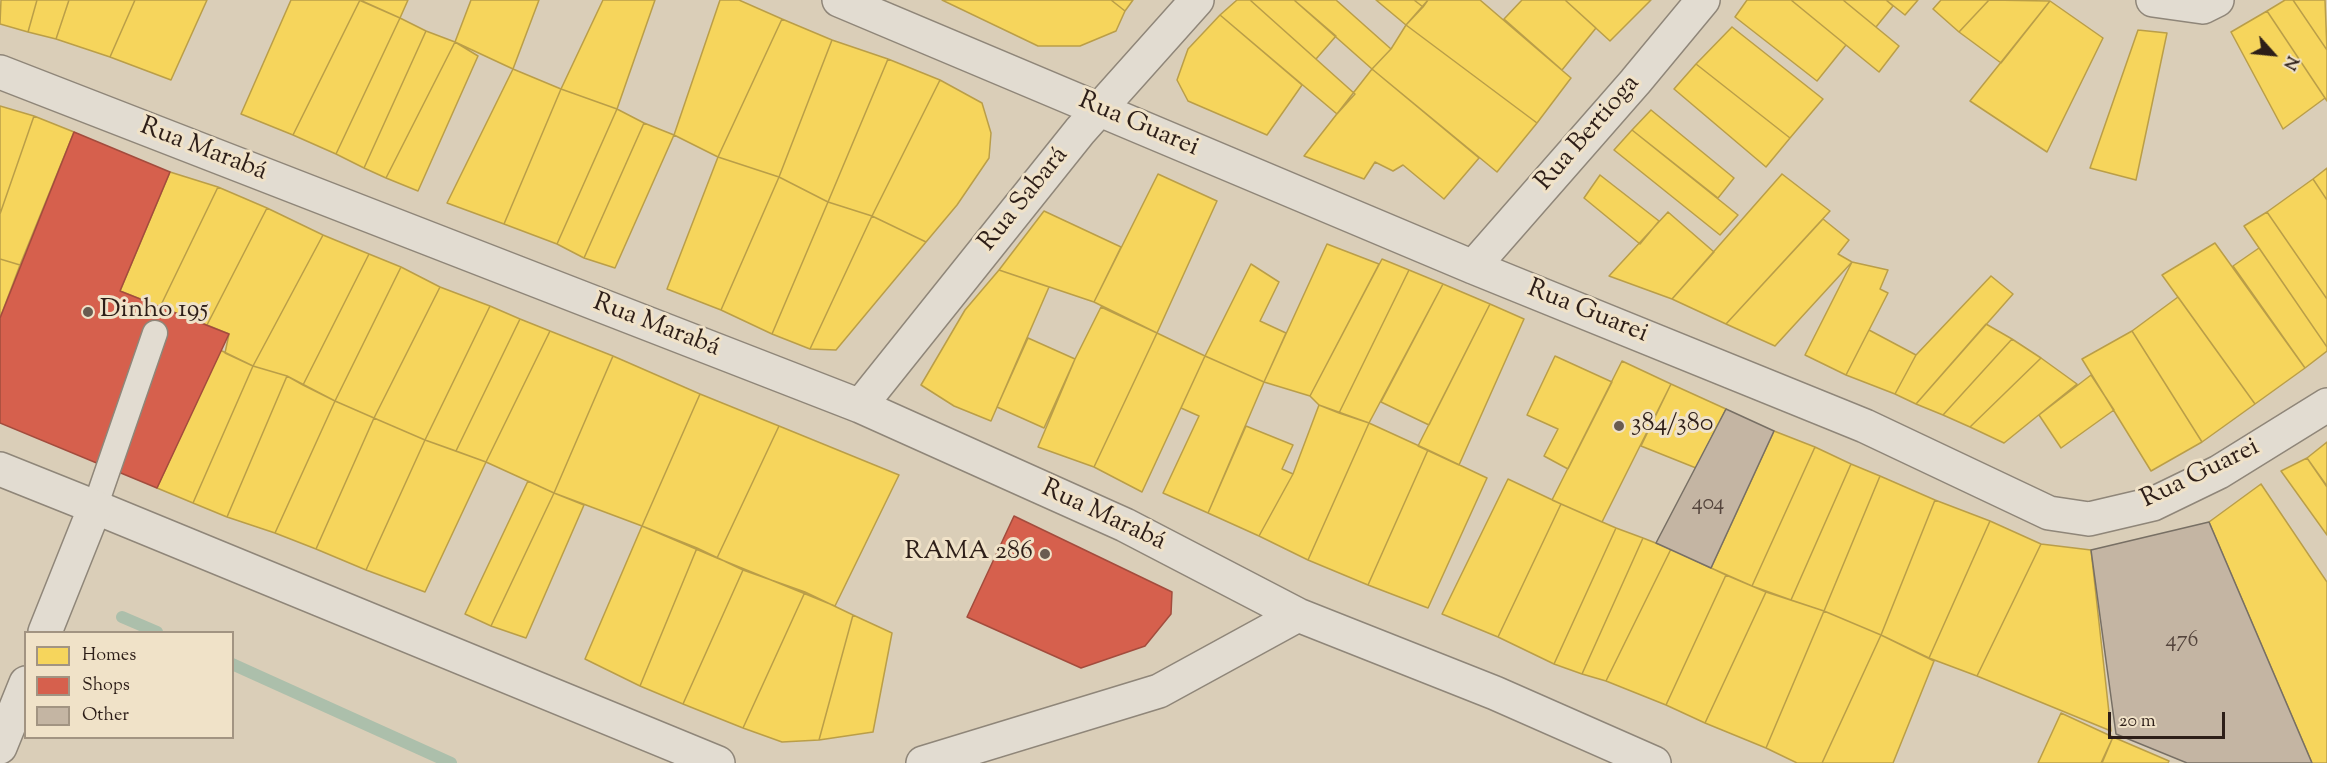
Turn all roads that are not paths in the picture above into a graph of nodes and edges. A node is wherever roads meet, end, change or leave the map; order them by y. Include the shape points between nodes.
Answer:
1 (839, 0) edge
2 (1197, 0) edge
3 (1703, 0) edge
4 (2153, 0) edge
5 (2217, 0) edge
6 (0, 72) edge
7 (1098, 109) junction
8 (1473, 267) junction
9 (155, 333) dead end
10 (2327, 405) edge
11 (860, 406) junction
12 (0, 469) edge
13 (95, 507) junction
14 (1298, 615) junction
15 (46, 631) edge
16 (24, 688) edge
17 (0, 747) edge
18 (718, 763) edge
19 (923, 763) edge
20 (1654, 763) edge

1 - 7 street, Rua Guarei
2 - 7 street, Rua Sabará
3 - 8 street, Rua Bertioga
4 - 5 street via 2203,7
6 - 11 street, Rua Marabá
7 - 8 street, Rua Guarei
7 - 11 street, Rua Sabará
8 - 10 street, Rua Guarei via 1865,426 2049,513 2089,519 2153,504 2219,472
9 - 13 lane
11 - 14 street, Rua Marabá via 1125,525
12 - 13 street
13 - 15 street
13 - 18 street
14 - 19 street via 1160,691
14 - 20 street, Rua Marabá via 1496,693
16 - 17 street

